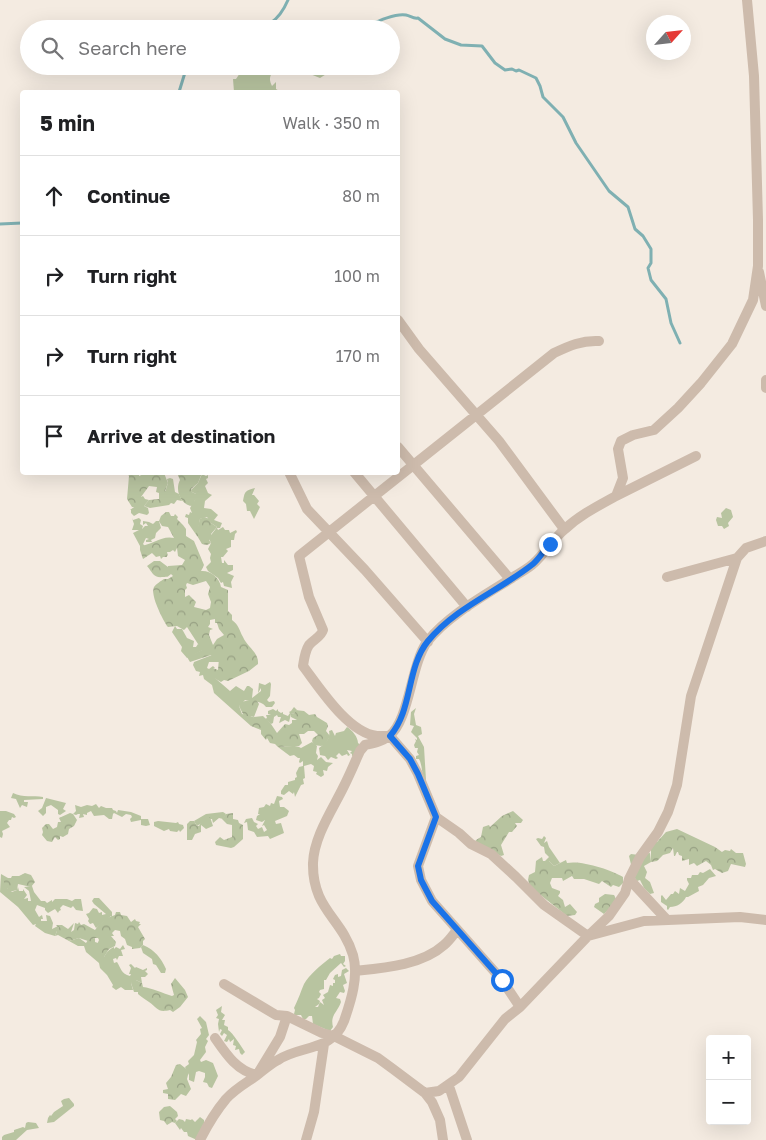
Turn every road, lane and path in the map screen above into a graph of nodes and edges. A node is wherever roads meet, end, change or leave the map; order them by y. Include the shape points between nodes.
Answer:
1 (747, 0) edge
2 (758, 266) junction
3 (766, 306) edge
4 (400, 323) edge
5 (599, 341) dead end
6 (766, 380) edge
7 (766, 388) edge
8 (477, 416) junction
9 (400, 449) edge
10 (696, 456) dead end
11 (413, 465) junction
12 (290, 475) edge
13 (357, 475) edge
14 (375, 496) junction
15 (616, 496) junction
16 (564, 529) junction
17 (329, 533) junction
18 (766, 541) edge
19 (737, 558) junction
20 (667, 577) dead end
21 (510, 579) junction
22 (467, 607) junction
23 (428, 642) junction
24 (390, 736) junction
25 (436, 817) junction
26 (629, 878) junction
27 (667, 920) junction
28 (766, 920) edge
29 (457, 930) junction
30 (588, 936) junction
31 (355, 971) junction
32 (224, 984) dead end
33 (520, 1007) junction
34 (287, 1016) junction
35 (334, 1036) junction
36 (215, 1038) dead end
37 (324, 1044) junction
38 (256, 1076) junction
39 (449, 1086) junction
40 (425, 1093) junction
41 (200, 1140) edge
42 (306, 1140) edge
43 (443, 1140) edge
44 (467, 1140) edge

1 - 2 street via 754,76
2 - 3 street
2 - 15 street via 752,300 744,321 718,364 654,430 621,441 618,449 622,478
4 - 8 street
5 - 8 street via 588,340 554,353
6 - 7 street
8 - 11 street
8 - 16 street
9 - 11 street
10 - 15 street
11 - 14 street
11 - 21 street
12 - 17 street via 307,509
13 - 14 street
14 - 17 street
14 - 22 street
15 - 16 street
16 - 21 street via 534,563
17 - 23 street
17 - 24 street via 299,556 309,597 323,630 309,646 303,666 344,718 363,731 376,736
18 - 19 street via 746,548
19 - 20 street
19 - 26 street via 691,696 677,785 668,812
21 - 22 street
22 - 23 street
23 - 24 street via 419,658 405,708
24 - 25 street via 410,759
24 - 31 street via 378,743 364,745 360,751 319,837 313,861 314,884 319,898 345,937 353,955
25 - 29 street via 418,866 432,901
25 - 30 street via 471,844 491,854 544,905
26 - 27 street
26 - 30 street via 617,906
27 - 28 street via 740,917
27 - 30 street via 644,921
29 - 31 street via 444,945 429,955 389,968
29 - 33 street via 502,980
30 - 33 street
31 - 35 street via 352,996 343,1024
32 - 34 street via 276,1014
33 - 39 street
34 - 35 street
34 - 38 street via 280,1037
35 - 37 street
35 - 40 street via 378,1058
36 - 38 street via 228,1058 248,1074
37 - 38 street via 280,1058
37 - 42 street via 314,1112
38 - 41 street via 227,1098
39 - 40 street
39 - 44 street
40 - 43 street via 440,1120

